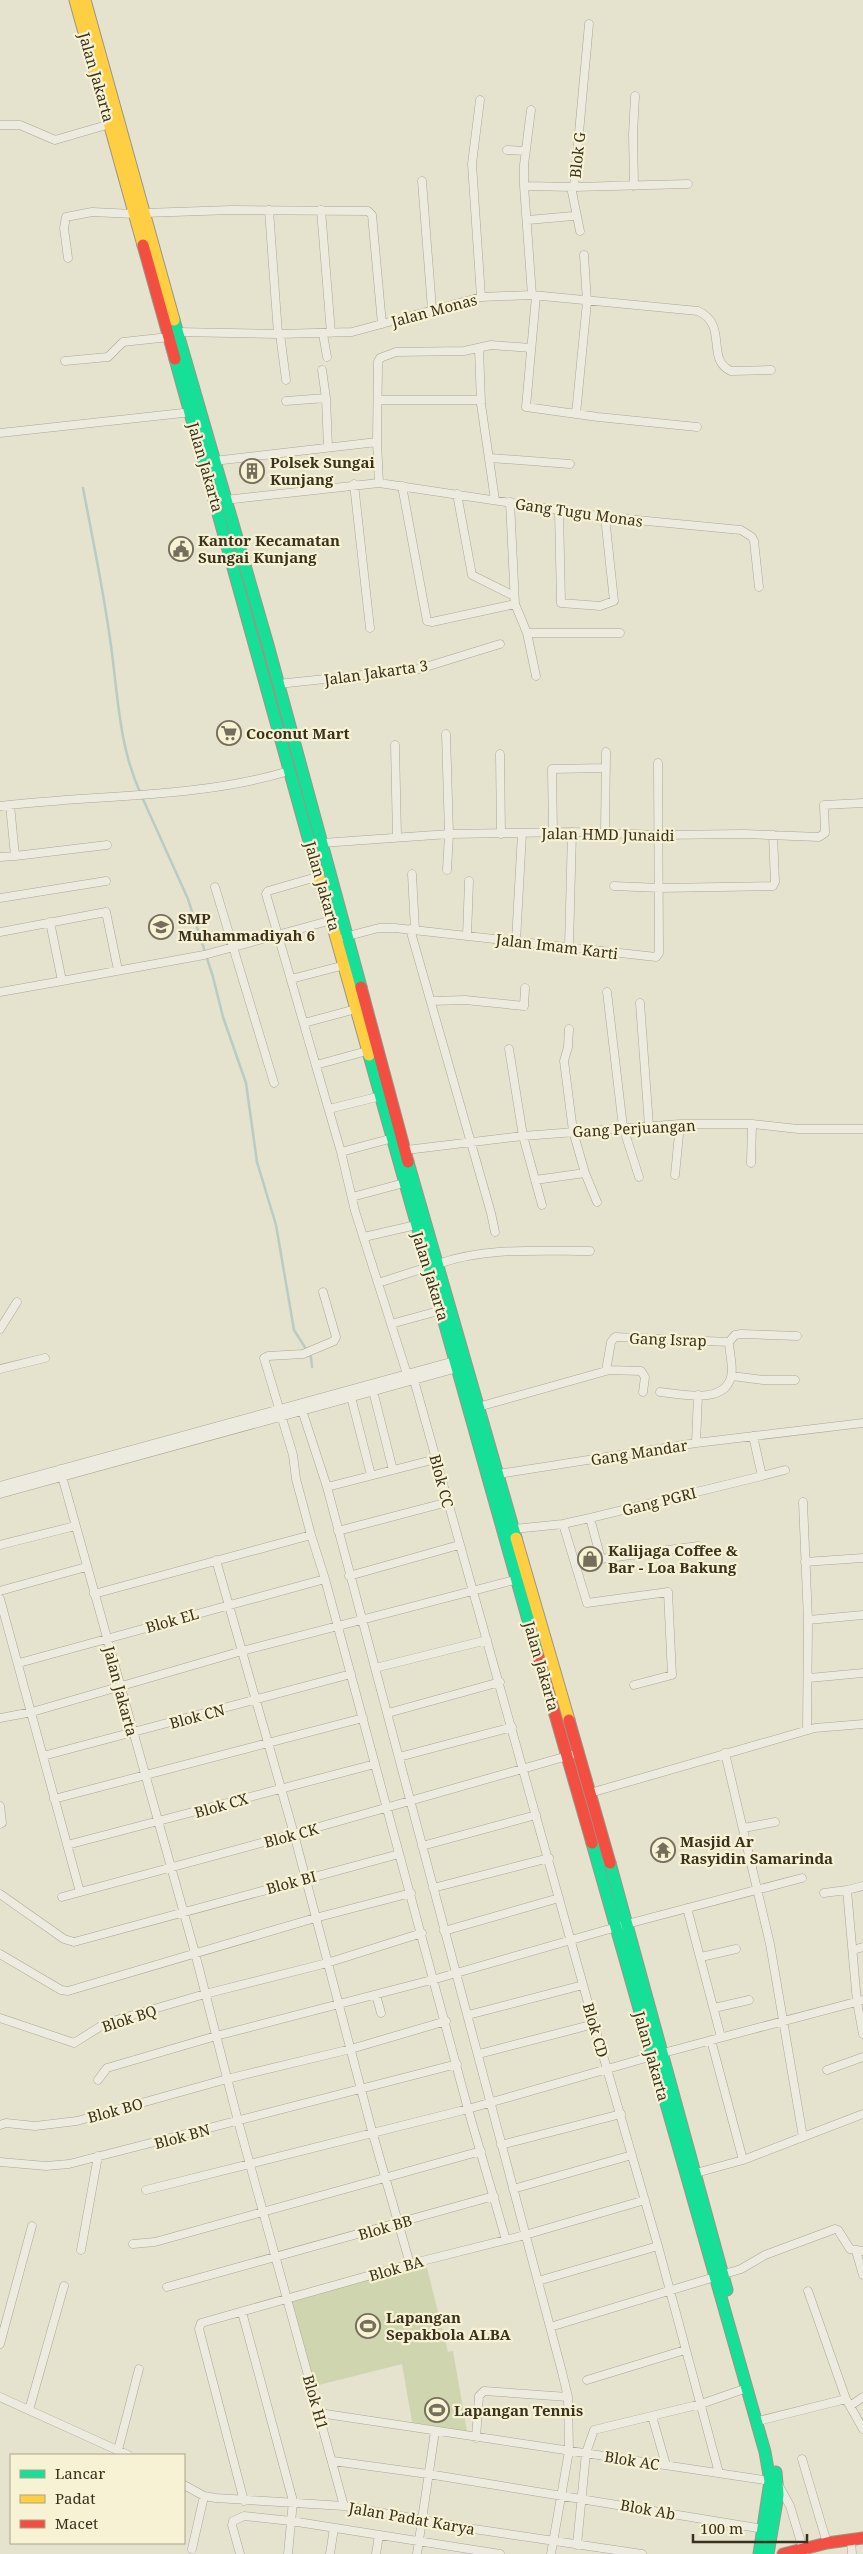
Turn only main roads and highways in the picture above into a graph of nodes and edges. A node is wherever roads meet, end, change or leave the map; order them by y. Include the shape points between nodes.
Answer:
1 (75, 0) edge
2 (85, 0) edge
3 (114, 126) junction
4 (195, 411) junction
5 (230, 535) junction
6 (343, 938) junction
7 (433, 1266) junction
8 (461, 1363) junction
9 (522, 1578) junction
10 (573, 1754) junction
11 (621, 1925) junction
12 (657, 2054) junction
13 (719, 2275) junction
14 (774, 2482) junction
15 (863, 2538) edge
16 (804, 2552) edge
17 (759, 2554) edge
18 (768, 2554) edge
19 (783, 2554) edge

1 - 3 main road, Jalan Jakarta
2 - 3 main road, Jalan Jakarta
3 - 4 main road, Jalan Jakarta
4 - 5 main road, Jalan Jakarta
4 - 5 main road, Jalan Jakarta via 214,461 225,500
5 - 6 main road, Jalan Jakarta via 278,684 322,843
5 - 6 main road, Jalan Jakarta via 289,771 332,920
6 - 7 main road, Jalan Jakarta via 406,1150
6 - 7 main road, Jalan Jakarta via 345,966 367,1052 416,1225
7 - 8 main road, Jalan Jakarta
7 - 8 main road, Jalan Jakarta via 442,1310
8 - 9 main road, Jalan Jakarta
8 - 9 main road, Jalan Jakarta via 478,1407 514,1529
9 - 10 main road, Jalan Jakarta
10 - 11 main road, Jalan Jakarta
10 - 11 main road, Jalan Jakarta via 590,1793
11 - 12 main road, Jalan Jakarta
12 - 13 main road, Jalan Jakarta
12 - 13 main road, Jalan Jakarta via 696,2173
13 - 14 main road, Jalan Jakarta
13 - 14 main road, Jalan Jakarta via 773,2456
14 - 17 main road, Jalan Jakarta
14 - 18 main road, Jalan Jakarta via 773,2528
15 - 16 main road via 827,2543
16 - 19 main road

